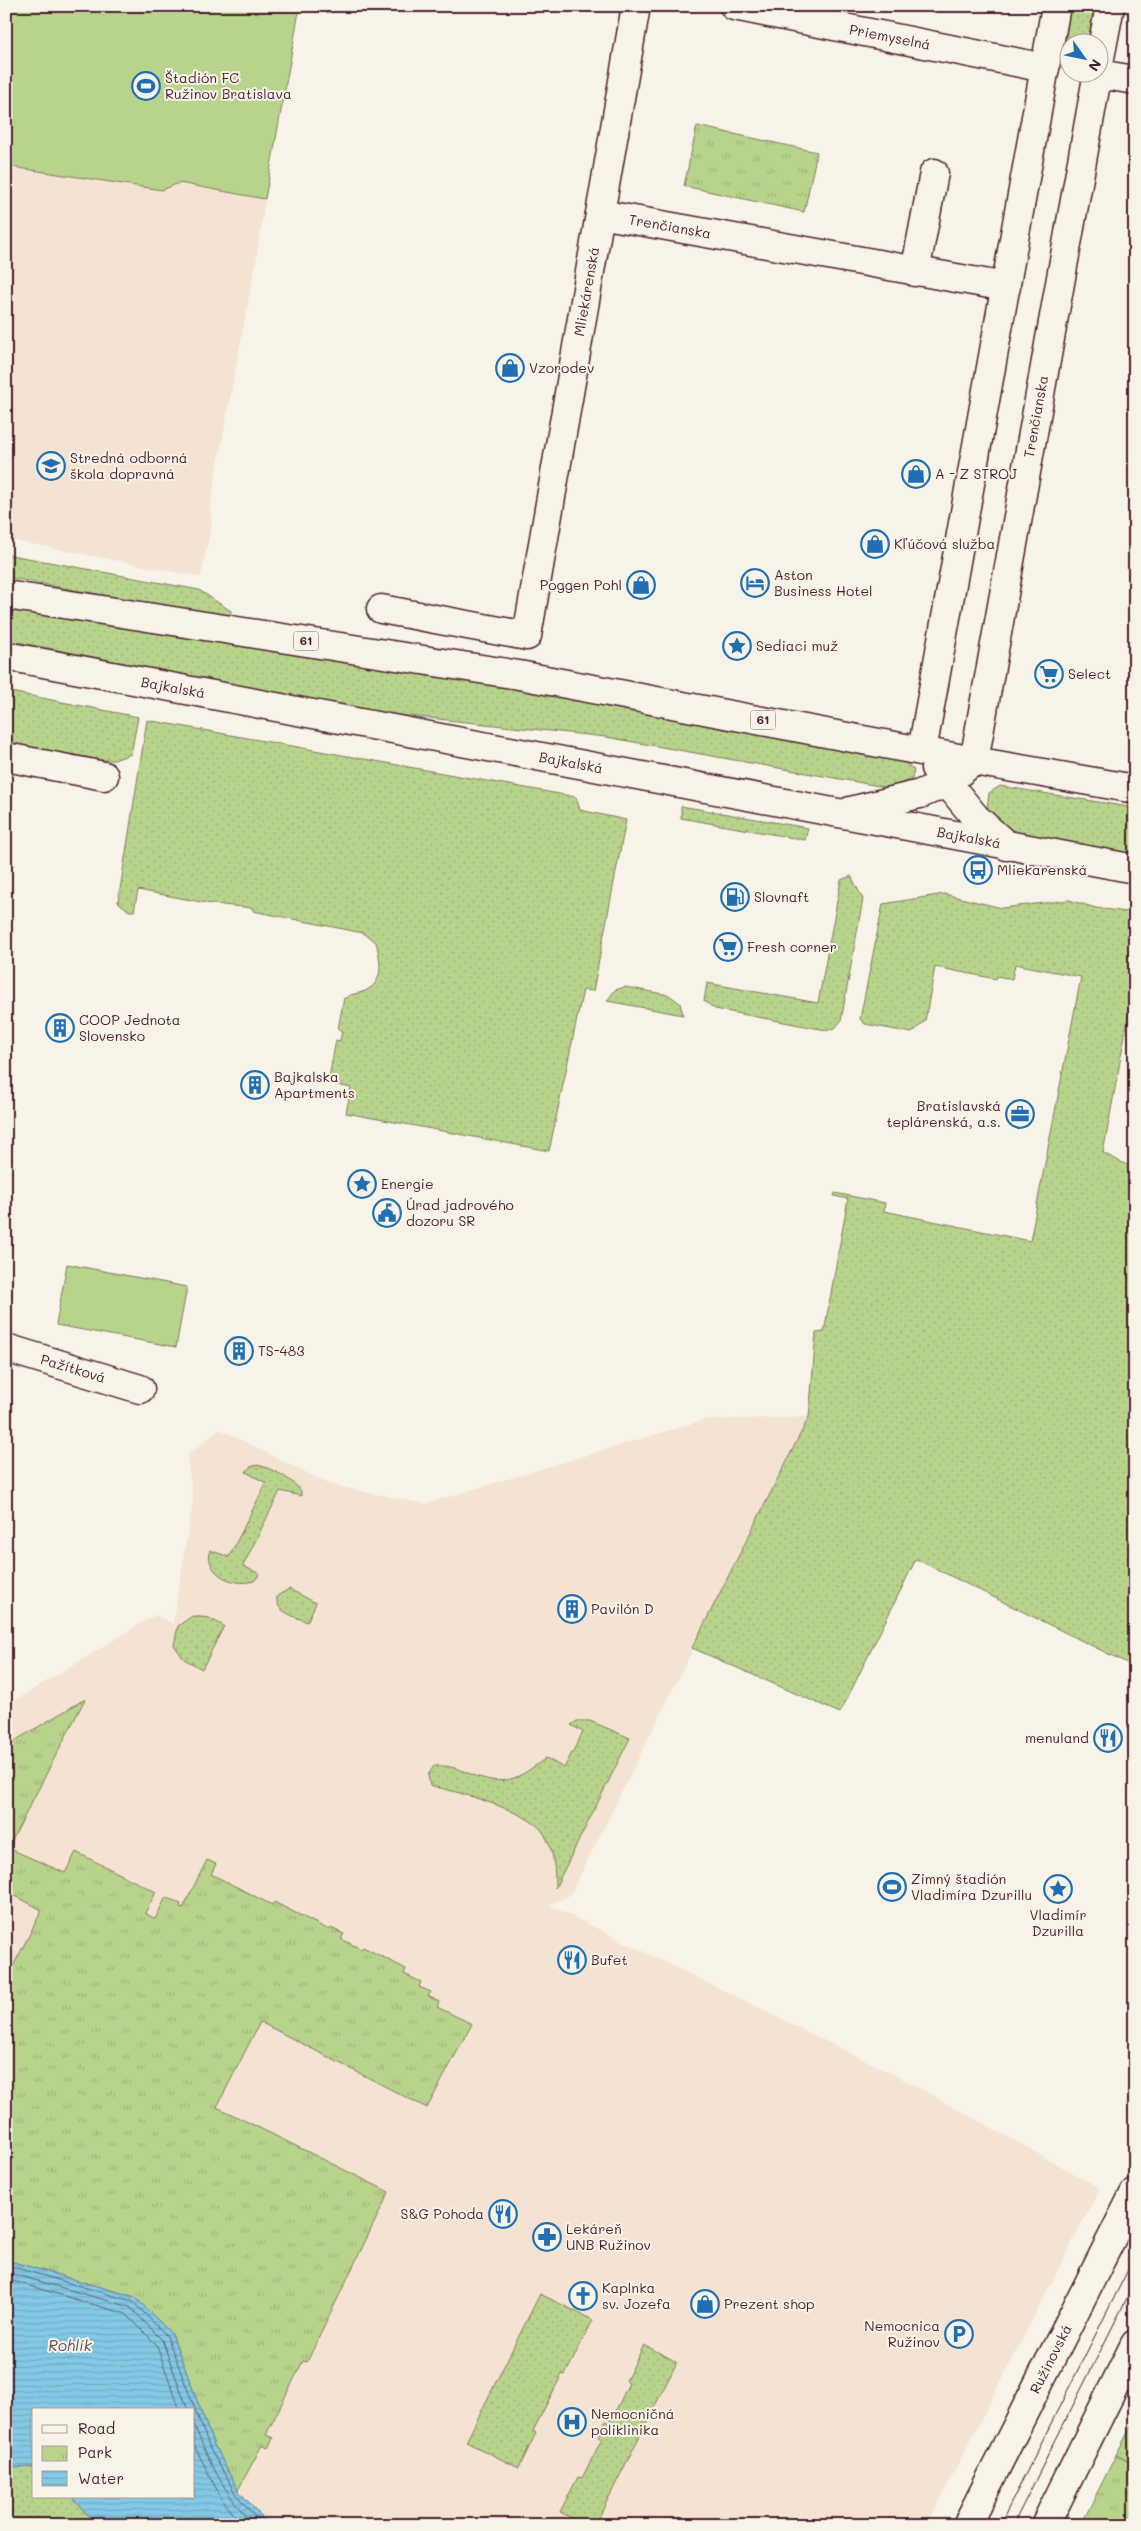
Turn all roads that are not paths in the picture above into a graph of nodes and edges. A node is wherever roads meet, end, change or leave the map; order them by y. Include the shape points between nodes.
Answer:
1 (636, 6) edge
2 (734, 6) edge
3 (1056, 6) edge
4 (1110, 6) edge
5 (1105, 32) edge
6 (1045, 68) junction
7 (1108, 73) edge
8 (1135, 80) edge
9 (1096, 82) edge
10 (934, 173) dead end
11 (600, 214) junction
12 (914, 272) junction
13 (1006, 286) junction
14 (6, 594) edge
15 (381, 609) dead end
16 (6, 656) edge
17 (922, 750) junction
18 (6, 757) edge
19 (974, 761) junction
20 (104, 776) dead end
21 (946, 783) junction
22 (1135, 789) edge
23 (834, 813) junction
24 (1007, 846) junction
25 (1135, 869) edge
26 (6, 1348) edge
27 (140, 1389) dead end
28 (1135, 2192) edge
29 (1135, 2344) edge
30 (967, 2525) edge
31 (1045, 2525) edge

1 - 11 street, Mliekárenská
2 - 6 street, Priemyselná
3 - 6 street
4 - 5 street, Trenčianska
6 - 13 street
7 - 8 street
9 - 19 street, Trenčianska
10 - 12 street
11 - 12 street, Trenčianska
11 - 15 street, Mliekárenská via 526,645
12 - 13 street, Trenčianska
13 - 17 street
14 - 17 street, 61 via 519,675
16 - 23 street, Bajkalská
17 - 19 street, 61
17 - 21 street
18 - 20 street
19 - 21 street
19 - 22 street, 61
21 - 23 street via 896,801
21 - 24 street via 976,818
23 - 24 street, Bajkalská
24 - 25 street, Bajkalská
26 - 27 street, Pažítková
28 - 30 street, Ružinovská
29 - 31 street

